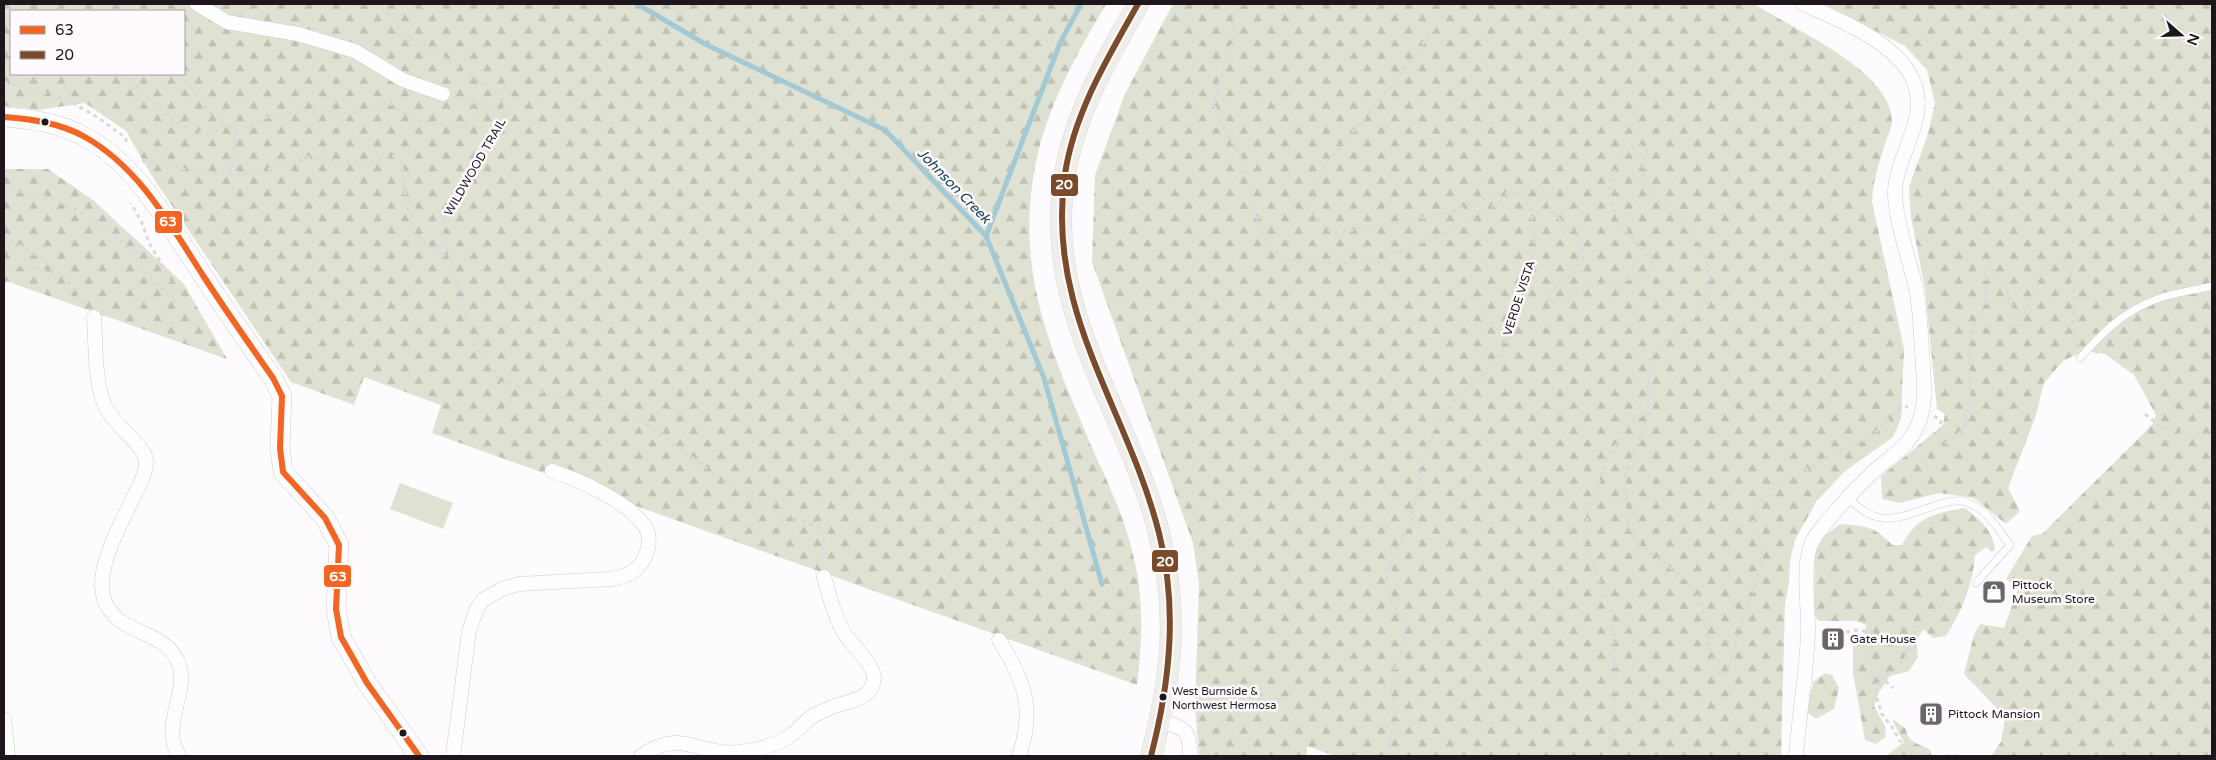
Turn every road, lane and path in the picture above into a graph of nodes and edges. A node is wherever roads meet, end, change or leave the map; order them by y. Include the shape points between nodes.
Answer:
1 (197, 4) edge
2 (379, 4) edge
3 (974, 4) edge
4 (1020, 4) edge
5 (1138, 4) edge
6 (1234, 4) edge
7 (1453, 4) edge
8 (1803, 4) edge
9 (125, 75) edge
10 (180, 75) edge
11 (4, 82) edge
12 (443, 94) joint
13 (484, 106) junction
14 (506, 114) junction
15 (4, 117) edge
16 (223, 124) junction
17 (237, 130) junction
18 (125, 154) dead end
19 (133, 157) dead end
20 (230, 175) junction
21 (4, 192) edge
22 (1516, 193) junction
23 (126, 196) dead end
24 (4, 238) edge
25 (450, 258) junction
26 (4, 272) edge
27 (63, 275) junction
28 (2212, 286) edge
29 (94, 317) joint
30 (2080, 358) joint
31 (1915, 407) dead end
32 (1648, 411) junction
33 (2145, 414) dead end
34 (1931, 415) dead end
35 (2212, 435) edge
36 (552, 471) dead end
37 (1848, 497) junction
38 (824, 577) joint
39 (1976, 583) dead end
40 (1947, 602) dead end
41 (1846, 632) dead end
42 (999, 640) dead end
43 (1882, 678) junction
44 (1893, 688) dead end
45 (4, 718) edge
46 (1160, 721) junction
47 (8, 756) edge
48 (179, 756) edge
49 (419, 756) edge
50 (452, 756) edge
51 (641, 756) edge
52 (1019, 756) edge
53 (1151, 756) edge
54 (1190, 756) edge
55 (1385, 756) edge
56 (1611, 756) edge
57 (1796, 756) edge
58 (1922, 756) edge
59 (1946, 756) edge
60 (1959, 756) edge

1 - 12 street via 227,22 298,34 355,51 403,80
2 - 14 path, WILDWOOD TRAIL via 402,31 492,89 502,99
3 - 4 path via 995,12
5 - 46 main road via 1087,102 1077,130 1065,174 1061,228 1064,270 1076,321 1140,476 1164,556 1172,648
6 - 22 path via 1233,41 1214,102 1218,119 1240,156 1260,228 1273,250 1284,258 1308,264 1357,262 1388,256 1450,231
7 - 22 path via 1384,95 1324,166 1310,208 1318,221 1333,233 1446,214 1487,196
8 - 37 street via 1866,34 1894,55 1911,75 1918,104 1895,194 1918,300 1924,399 1918,424 1902,450
9 - 16 path via 173,121 200,133 211,134
10 - 16 path
11 - 18 path via 68,100 97,117 126,138
12 - 13 path
13 - 14 path
13 - 17 path via 467,123 456,127 414,119 384,102 368,111 314,110 276,114
14 - 25 path, WILDWOOD TRAIL via 496,126 480,161 446,216 441,230
15 - 49 street via 33,119 71,130 118,160 164,217 272,378 282,396 280,448 284,472 325,518 337,537 336,610 341,637 367,683
16 - 17 path
17 - 20 path
19 - 20 path via 198,172
20 - 25 path via 258,173 309,157 373,162 392,155 402,163 406,206 413,219 413,231 427,246
21 - 23 path via 18,190 56,200 91,219 124,244 175,302 166,271
22 - 32 path via 1524,187 1543,191 1553,211 1575,232 1581,243 1584,256 1573,272 1550,292 1550,304 1586,288 1643,276 1652,268 1651,261 1623,227 1613,210 1610,194 1615,169 1622,157 1638,145 1647,149 1643,172 1646,183 1669,211 1690,229 1710,272 1710,288 1704,308 1657,348 1647,370
22 - 55 path, VERDE VISTA via 1529,205 1534,248 1529,276 1512,328 1503,348 1485,372 1458,396 1438,422 1425,450 1411,521 1386,572 1391,597 1405,626 1405,644 1394,669 1394,726
24 - 27 path via 26,248
25 - 38 path, WILDWOOD TRAIL via 474,345 502,383 638,418 735,489 780,513 823,529
26 - 27 path via 21,266
27 - 29 path
28 - 30 lane via 2154,300 2125,314
29 - 48 street via 104,404 113,422 141,448 146,459 144,475 106,558 103,594 118,620 160,641 178,663 181,677 172,734
30 - 34 path via 2074,341 2076,301 2069,264 2062,259 2046,267 2019,320 2012,310 2007,290 1990,264 1986,274 1985,306 1971,334 1968,415 1963,430 1944,445 1938,443 1940,421
31 - 32 path via 1898,410 1871,437 1783,479 1756,508 1752,523 1761,544 1762,565 1726,676 1715,667 1709,650 1707,622 1696,591 1676,571 1641,545 1629,528 1624,512 1626,474 1645,428
32 - 56 path via 1629,424 1607,460 1589,508 1584,542 1611,611 1616,682 1610,731
33 - 35 path via 2161,427
36 - 50 street via 618,502 637,518 648,532 647,552 642,564 626,576 519,584 483,600 470,625
37 - 39 lane via 1859,509 1888,520 1947,502 1965,501 1973,505 1993,522 2010,545
37 - 57 street via 1815,536 1808,555 1806,659
38 - 51 street via 834,612 845,634 874,676 872,688 866,696 811,717 790,736 766,746 724,752 677,742
40 - 43 path via 1920,622 1904,661
41 - 43 path via 1872,632 1871,678
42 - 52 street via 1015,664 1026,697 1026,734
43 - 44 path
43 - 58 path via 1876,686 1876,695 1882,714 1899,740 1913,753
45 - 47 street
46 - 53 main road
46 - 54 street via 1186,732
59 - 60 path

